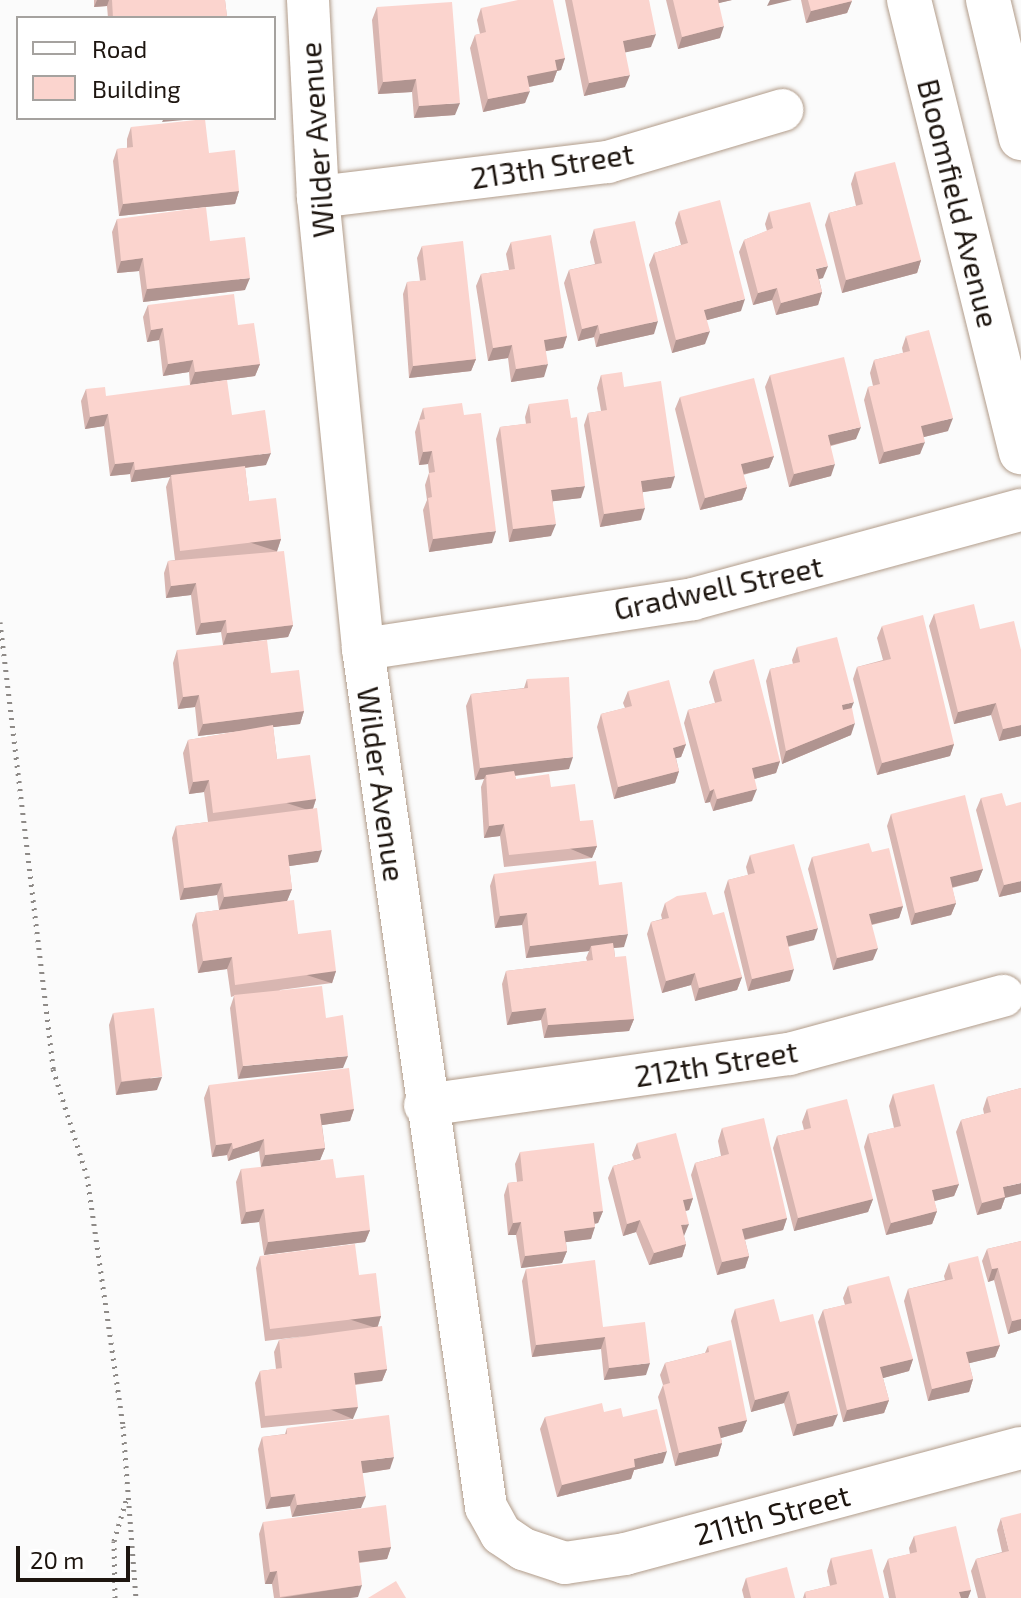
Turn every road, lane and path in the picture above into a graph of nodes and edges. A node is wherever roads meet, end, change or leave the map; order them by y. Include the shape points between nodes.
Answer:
1 (308, 0) edge
2 (909, 0) edge
3 (988, 0) edge
4 (782, 110) dead end
5 (1021, 138) edge
6 (318, 197) junction
7 (1021, 452) edge
8 (1021, 510) edge
9 (0, 622) edge
10 (363, 649) junction
11 (1003, 996) dead end
12 (425, 1105) junction
13 (1021, 1448) edge
14 (128, 1496) junction
15 (523, 1549) joint
16 (115, 1598) edge
17 (136, 1598) edge

1 - 6 street, Wilder Avenue
2 - 7 street, Bloomfield Avenue
3 - 5 street
4 - 6 street, 213th Street via 608,162
6 - 10 street, Wilder Avenue
8 - 10 street, Gradwell Street via 693,599
9 - 14 path via 53,1069 87,1176
10 - 12 street, Wilder Avenue
11 - 12 street, 212th Street via 789,1054
12 - 15 street, Wilder Avenue via 486,1507 501,1534
13 - 15 street, 211th Street via 625,1554 565,1563
14 - 16 path via 114,1541
14 - 17 path

